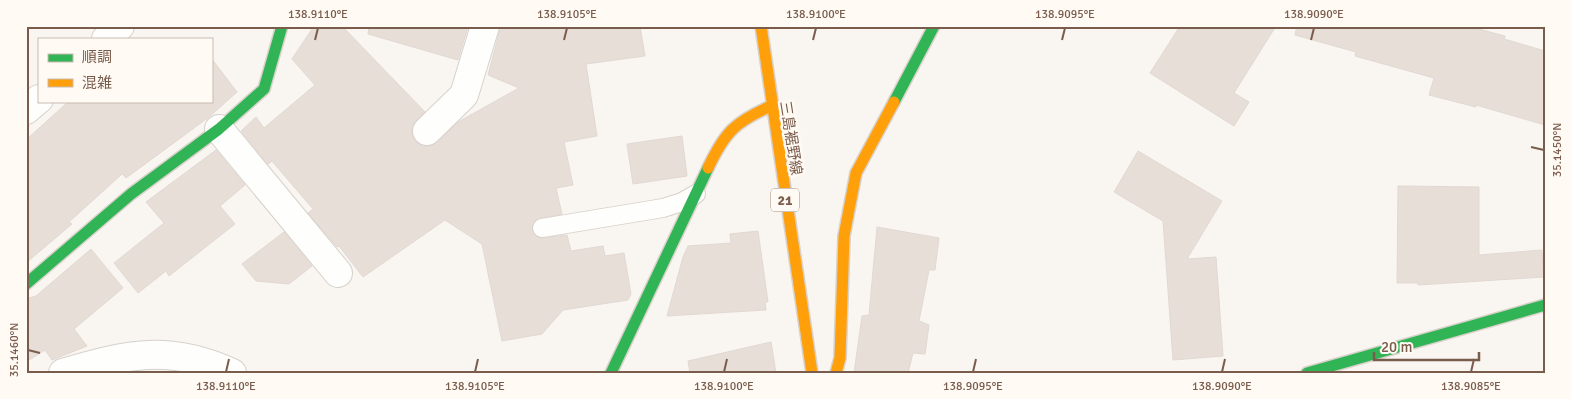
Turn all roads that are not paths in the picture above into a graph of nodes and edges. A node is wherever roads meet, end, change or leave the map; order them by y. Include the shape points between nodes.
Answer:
1 (120, 26) edge
2 (282, 26) edge
3 (485, 26) edge
4 (762, 26) edge
5 (934, 26) edge
6 (107, 38) edge
7 (38, 100) edge
8 (771, 106) junction
9 (26, 110) edge
10 (219, 129) junction
11 (426, 131) dead end
12 (696, 194) junction
13 (542, 228) dead end
14 (338, 273) dead end
15 (26, 284) edge
16 (1545, 305) edge
17 (63, 373) edge
18 (232, 373) edge
19 (611, 373) edge
20 (812, 373) edge
21 (836, 373) edge
22 (1307, 373) edge

1 - 6 street
2 - 10 street via 264,90
3 - 11 street via 464,95
4 - 8 street, 三島裾野線 / 21
5 - 21 street via 856,173 844,236 840,358
7 - 9 street
8 - 12 street via 743,118 719,144
8 - 20 street, 三島裾野線 / 21
10 - 14 street
10 - 15 street via 131,194
12 - 13 lane via 663,208
12 - 19 street
16 - 22 street
17 - 18 street via 134,355 178,354 206,361

